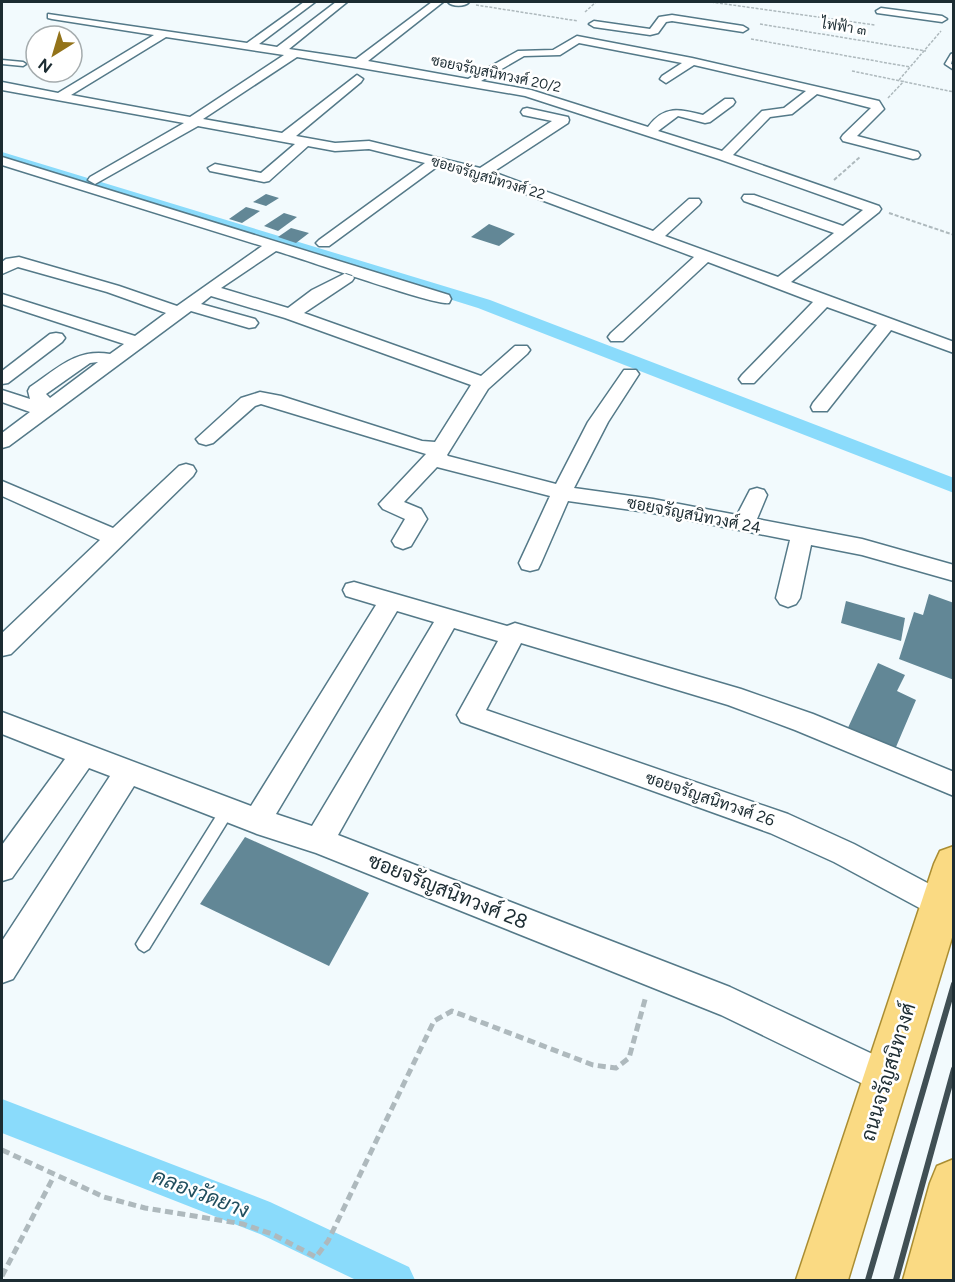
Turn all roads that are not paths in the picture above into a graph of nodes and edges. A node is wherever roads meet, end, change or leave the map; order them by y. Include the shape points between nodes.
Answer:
1 (310, 2) edge
2 (342, 2) edge
3 (438, 2) edge
4 (881, 11) dead end
5 (52, 16) dead end
6 (594, 24) road end
7 (941, 32) road end
8 (165, 33) junction
9 (744, 33) road end
10 (250, 45) junction
11 (281, 50) junction
12 (636, 50) junction
13 (295, 52) junction
14 (953, 55) edge
15 (620, 59) dead end
16 (692, 61) junction
17 (2, 63) edge
18 (358, 63) junction
19 (23, 64) dead end
20 (954, 68) edge
21 (750, 74) junction
22 (357, 79) dead end
23 (666, 79) dead end
24 (471, 82) junction
25 (2, 87) edge
26 (815, 90) junction
27 (59, 97) junction
28 (527, 112) dead end
29 (195, 120) junction
30 (651, 132) junction
31 (286, 137) junction
32 (306, 141) junction
33 (913, 155) dead end
34 (724, 156) junction
35 (2, 161) edge
36 (436, 161) junction
37 (214, 168) dead end
38 (482, 173) junction
39 (95, 180) dead end
40 (749, 198) dead end
41 (694, 202) dead end
42 (844, 232) junction
43 (656, 237) junction
44 (324, 243) dead end
45 (274, 245) junction
46 (705, 256) junction
47 (2, 269) edge
48 (346, 278) dead end
49 (779, 284) junction
50 (209, 290) junction
51 (2, 299) edge
52 (443, 299) dead end
53 (824, 300) junction
54 (183, 309) junction
55 (291, 314) junction
56 (249, 323) dead end
57 (886, 325) junction
58 (617, 336) dead end
59 (56, 338) dead end
60 (139, 343) junction
61 (954, 348) edge
62 (521, 350) dead end
63 (630, 374) dead end
64 (2, 379) edge
65 (748, 379) dead end
66 (481, 387) junction
67 (2, 396) edge
68 (820, 407) dead end
69 (46, 408) junction
70 (206, 439) dead end
71 (2, 442) edge
72 (438, 453) junction
73 (186, 471) dead end
74 (2, 488) edge
75 (562, 492) junction
76 (758, 495) dead end
77 (744, 524) junction
78 (802, 536) junction
79 (116, 538) junction
80 (403, 541) dead end
81 (531, 564) dead end
82 (954, 573) edge
83 (354, 590) dead end
84 (788, 598) dead end
85 (391, 601) junction
86 (448, 617) junction
87 (501, 633) dead end
88 (2, 647) edge
89 (2, 723) edge
90 (84, 754) junction
91 (128, 771) junction
92 (954, 784) edge
93 (228, 809) junction
94 (257, 821) junction
95 (319, 841) junction
96 (2, 868) edge
97 (947, 884) edge
98 (144, 944) dead end
99 (2, 968) edge
100 (886, 1078) junction
101 (954, 1183) edge
102 (822, 1281) edge
103 (929, 1281) edge

1 - 10 street
2 - 11 street
3 - 18 street
4 - 7 street via 942,14
5 - 8 street, ซอยจรัญสนิทวงศ์ 20/2
6 - 9 street via 650,32 663,19 672,18
8 - 10 street, ซอยจรัญสนิทวงศ์ 20/2
8 - 27 street
10 - 11 street, ซอยจรัญสนิทวงศ์ 20/2
11 - 13 street, ซอยจรัญสนิทวงศ์ 20/2
12 - 15 street
12 - 16 street
12 - 24 street via 577,39 556,53 522,53
13 - 18 street, ซอยจรัญสนิทวงศ์ 20/2
13 - 29 street
14 - 20 lane via 948,64
16 - 21 street
16 - 23 street
17 - 19 lane
18 - 24 street, ซอยจรัญสนิทวงศ์ 20/2
21 - 26 street
21 - 30 street via 705,118 676,112
22 - 31 street
24 - 30 street, ซอยจรัญสนิทวงศ์ 20/2 via 544,97
25 - 27 street, ซอยจรัญสนิทวงศ์ 22
26 - 33 street via 878,106 848,138
26 - 34 street via 788,111 766,114
27 - 29 street, ซอยจรัญสนิทวงศ์ 22
28 - 38 street via 563,120
29 - 31 street, ซอยจรัญสนิทวงศ์ 22
29 - 39 street
30 - 34 street, ซอยจรัญสนิทวงศ์ 20/2
31 - 32 street, ซอยจรัญสนิทวงศ์ 22
32 - 36 street, ซอยจรัญสนิทวงศ์ 22 via 341,147 369,145
32 - 37 street via 264,178
34 - 42 street, ซอยจรัญสนิทวงศ์ 20/2 via 874,208
35 - 45 street
36 - 38 street, ซอยจรัญสนิทวงศ์ 22
36 - 44 street
38 - 43 street, ซอยจรัญสนิทวงศ์ 22
40 - 42 street
41 - 43 street
42 - 49 street
43 - 46 street, ซอยจรัญสนิทวงศ์ 22
45 - 50 street
45 - 52 street
46 - 49 street, ซอยจรัญสนิทวงศ์ 22
46 - 58 street
47 - 54 street via 19,262
48 - 55 street
49 - 53 street, ซอยจรัญสนิทวงศ์ 22
50 - 54 street
50 - 55 street
51 - 60 street
53 - 57 street, ซอยจรัญสนิทวงศ์ 22
53 - 65 street
54 - 56 street
54 - 60 street
55 - 66 street via 478,381
57 - 61 street, ซอยจรัญสนิทวงศ์ 22
57 - 68 street
59 - 64 street
60 - 69 street via 114,360 91,357 71,366 37,391
62 - 66 street
63 - 75 street via 598,422
66 - 72 street
67 - 69 street
69 - 71 street
70 - 72 street, ซอยจรัญสนิทวงศ์ 24 via 248,402 260,398
72 - 75 street, ซอยจรัญสนิทวงศ์ 24 via 448,463
72 - 80 street via 390,504 416,519
73 - 79 street
74 - 79 street
75 - 77 street, ซอยจรัญสนิทวงศ์ 24
75 - 81 street
76 - 77 street
77 - 78 street, ซอยจรัญสนิทวงศ์ 24
78 - 82 street, ซอยจรัญสนิทวงศ์ 24 via 862,547
78 - 84 street
79 - 88 street
83 - 85 street
85 - 86 street
85 - 94 street
86 - 87 street
86 - 95 street
89 - 90 street, ซอยจรัญสนิทวงศ์ 28
90 - 91 street, ซอยจรัญสนิทวงศ์ 28
90 - 96 street
91 - 93 street, ซอยจรัญสนิทวงศ์ 28
91 - 99 street
92 - 97 street, ซอยจรัญสนิทวงศ์ 26 via 752,703 515,632 470,716 778,823 853,857
93 - 94 street, ซอยจรัญสนิทวงศ์ 28
93 - 98 lane
94 - 95 street, ซอยจรัญสนิทวงศ์ 28
95 - 100 street, ซอยจรัญสนิทวงศ์ 28 via 730,1003
97 - 100 main road, ถนนจรัญสนิทวงศ์
100 - 102 main road, ถนนจรัญสนิทวงศ์
101 - 103 main road

